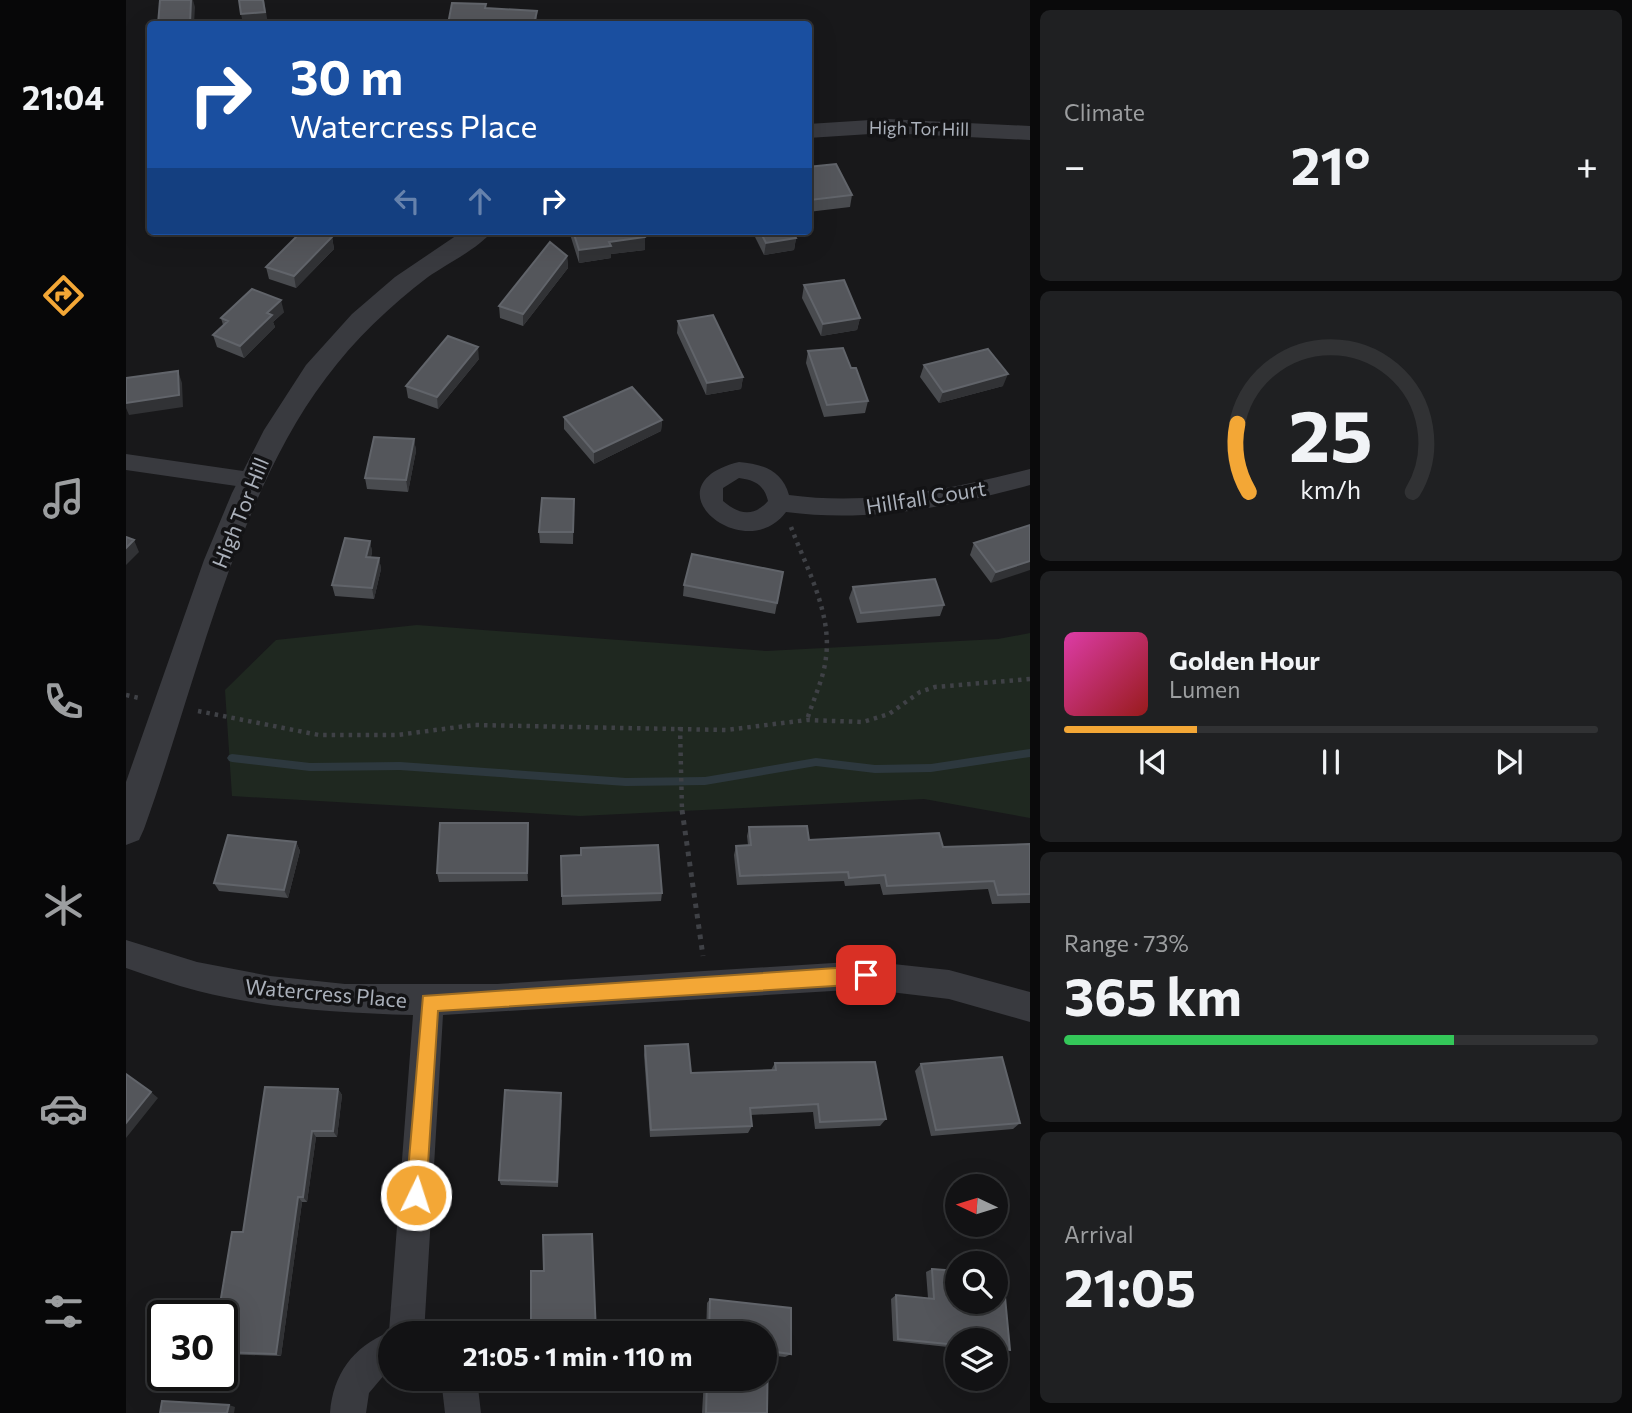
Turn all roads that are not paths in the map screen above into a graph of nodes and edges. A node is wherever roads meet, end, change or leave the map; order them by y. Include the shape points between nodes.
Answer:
1 (812, 131) edge
2 (1030, 132) edge
3 (474, 235) edge
4 (126, 462) edge
5 (1030, 477) edge
6 (250, 480) junction
7 (788, 504) road end
8 (126, 830) edge
9 (126, 954) edge
10 (429, 1002) junction
11 (1030, 1007) edge
12 (407, 1321) edge
13 (378, 1354) edge
14 (460, 1391) edge
15 (348, 1413) edge
16 (463, 1413) edge

1 - 2 street, High Tor Hill via 886,126
3 - 6 street, High Tor Hill via 438,257 361,320 285,416
4 - 6 street
5 - 7 street, Hillfall Court via 887,507 847,510
6 - 8 street, High Tor Hill
9 - 10 street, Watercress Place via 222,984
10 - 11 street, Watercress Place via 866,975 976,989
10 - 12 street
13 - 15 street via 357,1376
14 - 16 street

